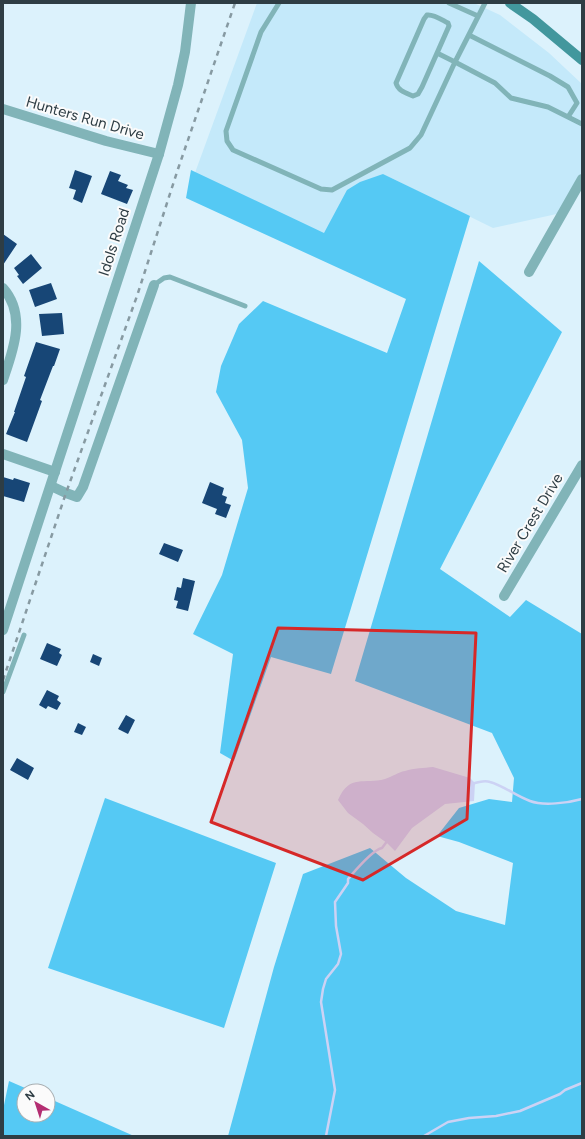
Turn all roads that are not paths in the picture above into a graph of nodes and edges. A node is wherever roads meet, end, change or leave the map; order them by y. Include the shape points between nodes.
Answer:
1 (191, 3) edge
2 (279, 3) edge
3 (449, 3) edge
4 (484, 3) edge
5 (510, 3) edge
6 (478, 16) junction
7 (469, 35) junction
8 (437, 53) junction
9 (582, 60) edge
10 (455, 62) junction
11 (3, 109) edge
12 (568, 117) junction
13 (582, 124) edge
14 (159, 154) junction
15 (582, 180) edge
16 (529, 272) dead end
17 (154, 285) joint
18 (3, 288) edge
19 (245, 306) dead end
20 (3, 380) edge
21 (3, 454) edge
22 (582, 465) edge
23 (55, 472) junction
24 (51, 486) junction
25 (504, 596) dead end
26 (3, 630) edge
27 (24, 635) dead end
28 (3, 692) edge

1 - 14 street, Idols Road via 185,52
2 - 10 lane via 261,32 226,131 227,141 233,150 320,188 332,190 410,148 422,136
3 - 6 lane
4 - 6 lane
5 - 9 main road
6 - 7 lane
7 - 10 lane
7 - 12 lane via 568,87 577,103
8 - 8 lane via 448,23 427,15 396,83 400,91 413,96 418,94
8 - 10 lane
10 - 12 lane via 495,83 511,98 548,107
11 - 14 street, Hunters Run Drive via 106,141
12 - 13 lane
14 - 23 street, Idols Road
15 - 16 street
17 - 19 lane via 170,277
17 - 24 street via 83,487 76,496
18 - 20 street via 13,305 17,331
21 - 23 street
22 - 25 street, River Crest Drive
23 - 24 street, Idols Road
24 - 26 street, Idols Road
27 - 28 lane

